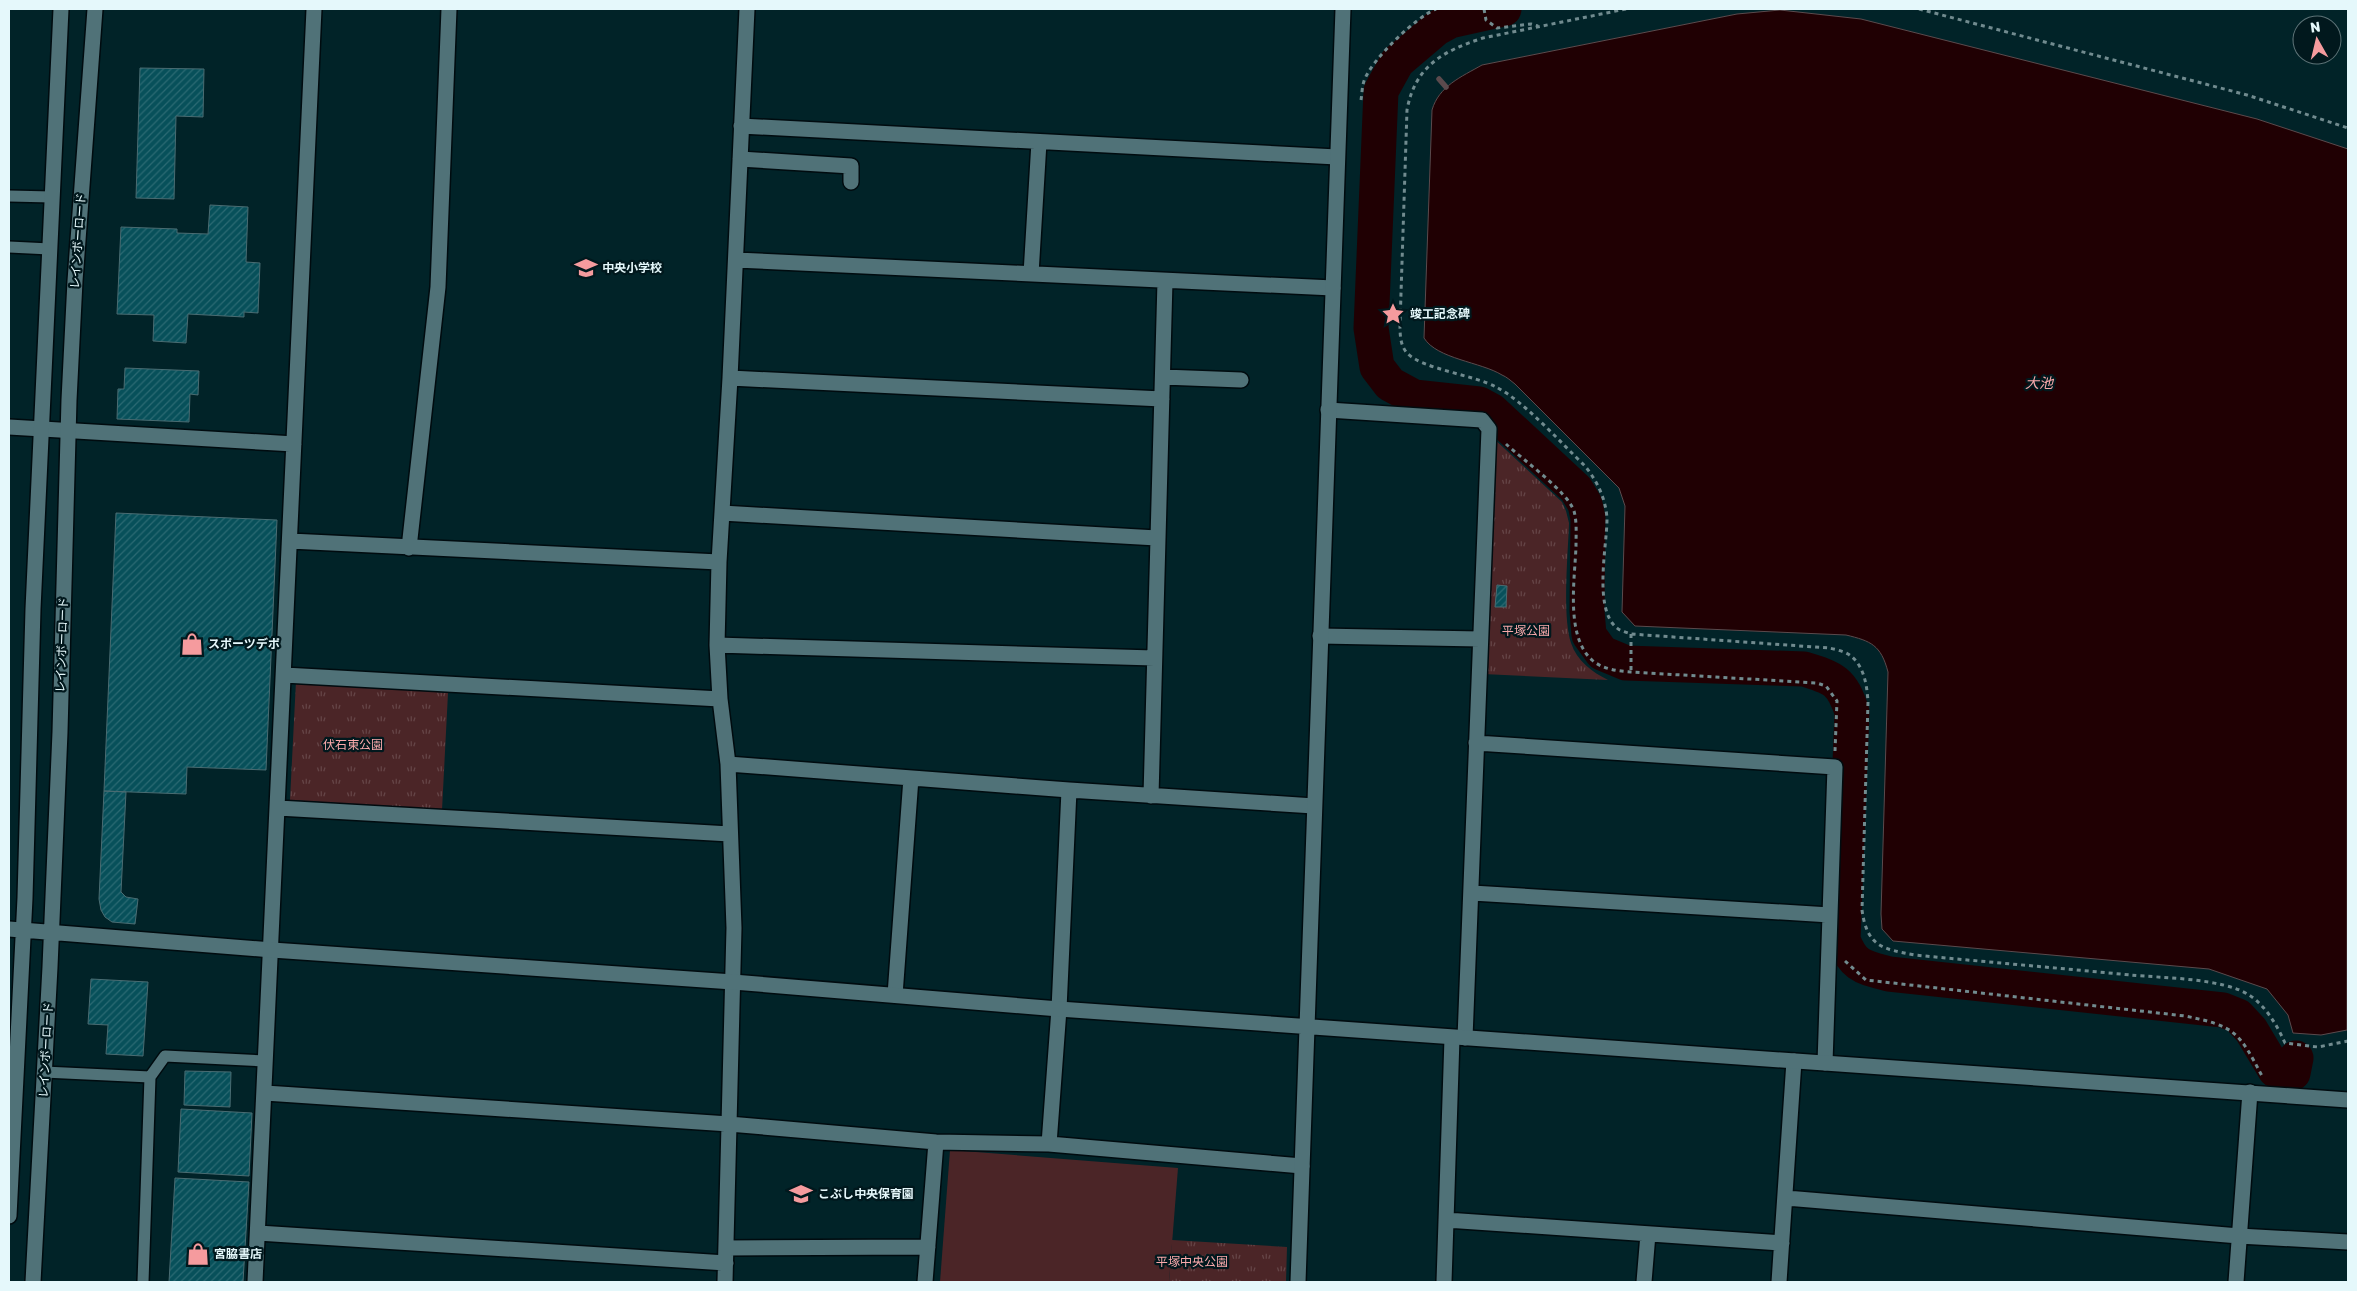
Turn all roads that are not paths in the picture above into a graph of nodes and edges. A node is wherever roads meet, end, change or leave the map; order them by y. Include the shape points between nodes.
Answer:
1 (61, 9) edge
2 (95, 9) edge
3 (314, 9) edge
4 (449, 9) edge
5 (747, 9) edge
6 (1343, 9) edge
7 (741, 126) junction
8 (1039, 142) junction
9 (1337, 157) junction
10 (740, 159) junction
11 (851, 182) dead end
12 (9, 196) edge
13 (52, 197) junction
14 (9, 247) edge
15 (50, 249) junction
16 (736, 260) junction
17 (1031, 274) junction
18 (1165, 281) junction
19 (1333, 288) junction
20 (1163, 377) junction
21 (730, 378) junction
22 (1241, 380) dead end
23 (1162, 399) junction
24 (1328, 410) junction
25 (9, 427) edge
26 (42, 429) junction
27 (69, 431) junction
28 (294, 444) junction
29 (722, 513) junction
30 (1157, 538) junction
31 (290, 541) junction
32 (409, 548) junction
33 (719, 562) junction
34 (1320, 636) junction
35 (1480, 639) junction
36 (718, 645) junction
37 (1154, 658) junction
38 (284, 675) junction
39 (720, 699) junction
40 (1476, 743) junction
41 (728, 764) junction
42 (911, 778) junction
43 (1069, 790) junction
44 (1151, 796) junction
45 (1314, 806) junction
46 (278, 808) junction
47 (730, 834) junction
48 (1472, 894) junction
49 (1830, 915) junction
50 (16, 930) edge
51 (52, 933) junction
52 (272, 950) junction
53 (733, 982) junction
54 (895, 996) junction
55 (1059, 1009) junction
56 (1306, 1027) junction
57 (1459, 1038) junction
58 (266, 1061) junction
59 (1794, 1061) junction
60 (1825, 1063) junction
61 (44, 1072) junction
62 (150, 1077) junction
63 (2250, 1092) junction
64 (265, 1093) junction
65 (2348, 1100) edge
66 (729, 1124) junction
67 (936, 1142) junction
68 (1049, 1144) junction
69 (1302, 1166) junction
70 (1786, 1198) junction
71 (9, 1216) edge
72 (1446, 1220) junction
73 (258, 1233) junction
74 (1648, 1234) junction
75 (2239, 1236) junction
76 (2348, 1242) edge
77 (1782, 1243) junction
78 (928, 1247) junction
79 (726, 1255) junction
80 (33, 1282) edge
81 (143, 1282) edge
82 (255, 1282) edge
83 (724, 1282) edge
84 (925, 1282) edge
85 (1298, 1282) edge
86 (1444, 1282) edge
87 (1644, 1282) edge
88 (1779, 1282) edge
89 (2236, 1282) edge

1 - 13 street
2 - 27 street, レインボーロード via 75,281
3 - 28 street
4 - 32 street via 438,287
5 - 7 street
6 - 9 street
7 - 8 street
7 - 10 street
8 - 9 street
8 - 17 street
9 - 19 street
10 - 11 street via 851,166
10 - 16 street
12 - 13 lane
13 - 15 street
14 - 15 lane
15 - 26 street
16 - 17 street
16 - 21 street
17 - 18 street
18 - 19 street
18 - 20 street
19 - 24 street
20 - 22 street
20 - 23 street
21 - 23 street
21 - 29 street
23 - 30 street
24 - 34 street
24 - 35 street via 1482,420 1489,429
25 - 26 street
26 - 27 street
26 - 50 street
27 - 28 street
27 - 51 street, レインボーロード
28 - 31 street
29 - 30 street
29 - 33 street
30 - 37 street
31 - 32 street
31 - 38 street
32 - 33 street
33 - 36 street
34 - 35 street
34 - 45 street
35 - 40 street
36 - 37 street
36 - 39 street
37 - 44 street
38 - 39 street
38 - 46 street
39 - 41 street
40 - 48 street
40 - 49 street via 1835,767
41 - 42 street
41 - 47 street
42 - 43 street
42 - 54 street
43 - 44 street
43 - 55 street
44 - 45 street
45 - 56 street
46 - 47 street
46 - 52 street
47 - 53 street
48 - 49 street
48 - 57 street
49 - 60 street
50 - 51 street
50 - 71 street
51 - 52 street
51 - 61 street, レインボーロード
52 - 53 street
52 - 58 street
53 - 54 street
53 - 66 street
54 - 55 street
55 - 56 street
55 - 68 street
56 - 57 street
56 - 69 street
57 - 59 street
57 - 72 street
58 - 62 lane via 165,1056
58 - 64 street
59 - 60 street
59 - 70 street
60 - 63 street
61 - 62 lane
61 - 80 street, レインボーロード
62 - 81 lane
63 - 65 street
63 - 75 street
64 - 66 street
64 - 73 street
66 - 67 street
66 - 79 street
67 - 68 street
67 - 78 street
68 - 69 street
69 - 85 street
70 - 75 street
70 - 77 street
72 - 74 street
72 - 86 street
73 - 79 street
73 - 82 street
74 - 77 street
74 - 87 street
75 - 76 street
75 - 89 street
77 - 88 street
78 - 79 street
78 - 84 street
79 - 83 street

